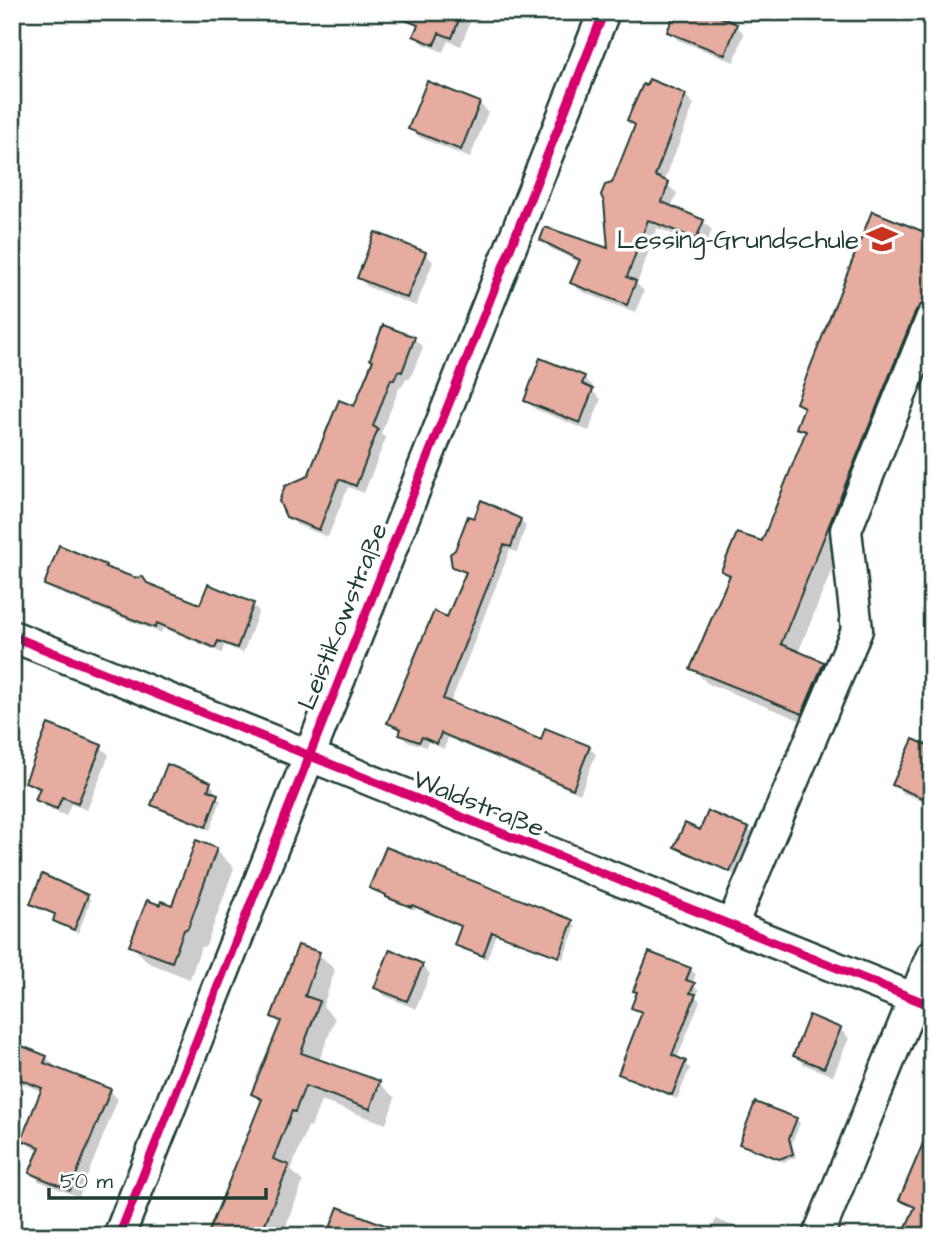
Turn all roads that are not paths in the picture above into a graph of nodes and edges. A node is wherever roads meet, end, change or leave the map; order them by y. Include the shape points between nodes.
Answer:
1 (604, 12) edge
2 (932, 317) edge
3 (12, 636) edge
4 (309, 757) junction
5 (732, 927) junction
6 (932, 955) edge
7 (923, 1002) edge
8 (119, 1236) edge
9 (818, 1236) edge

1 - 4 street, Leistikowstraße
2 - 5 street via 846,530 858,630
3 - 4 street, Waldstraße
4 - 5 street, Waldstraße
4 - 8 street, Leistikowstraße
5 - 7 street, Waldstraße
6 - 7 street
7 - 9 street

